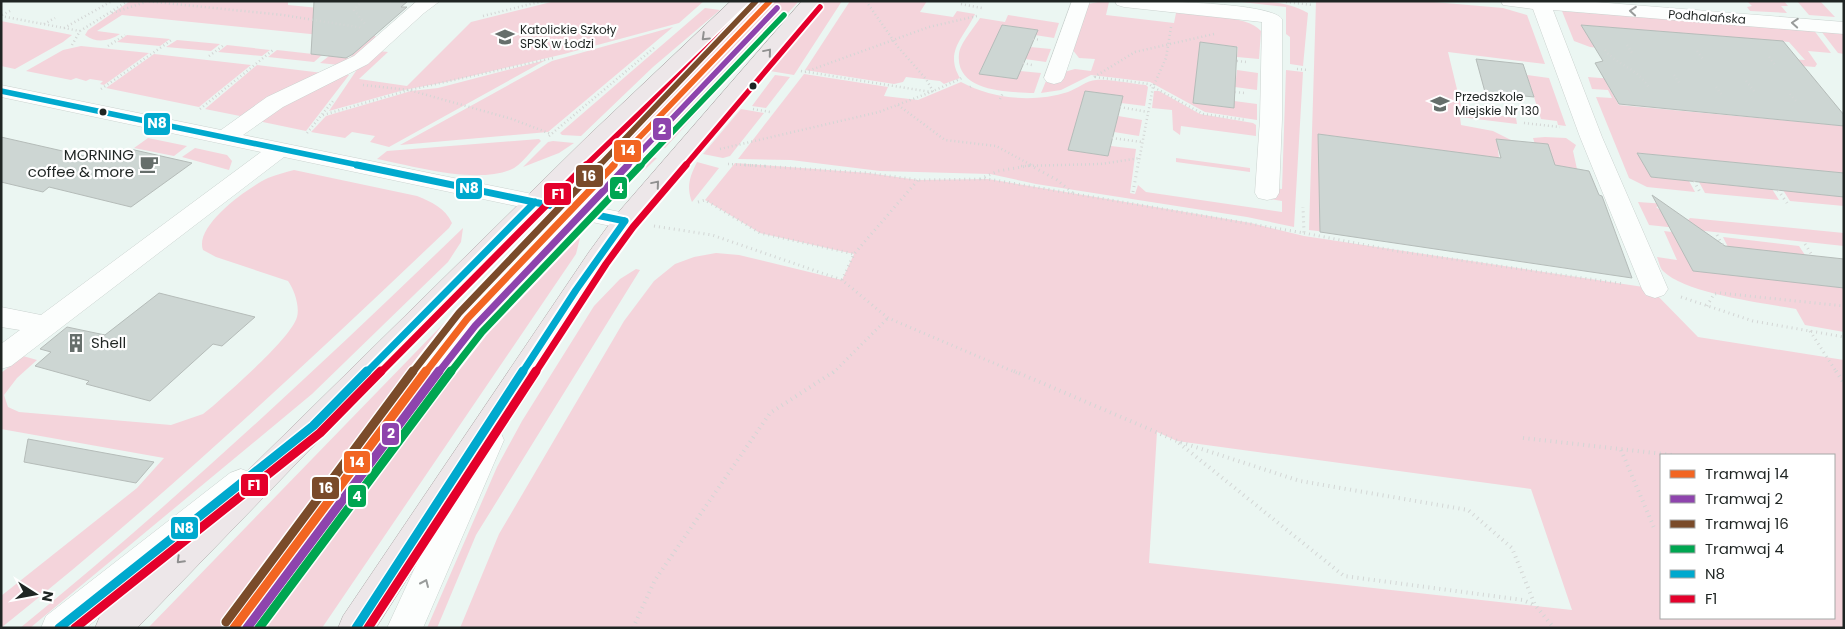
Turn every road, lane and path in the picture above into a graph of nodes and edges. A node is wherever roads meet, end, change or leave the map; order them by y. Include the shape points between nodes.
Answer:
1 (112, 1) edge
2 (128, 1) edge
3 (146, 1) edge
4 (431, 1) edge
5 (543, 1) edge
6 (742, 1) edge
7 (812, 1) edge
8 (866, 1) edge
9 (1081, 1) edge
10 (1124, 1) edge
11 (1281, 1) edge
12 (1510, 1) edge
13 (961, 4) dead end
14 (1541, 4) junction
15 (1312, 5) dead end
16 (1601, 5) edge
17 (1656, 7) edge
18 (982, 8) dead end
19 (12, 10) dead end
20 (109, 13) junction
21 (2, 16) edge
22 (484, 16) dead end
23 (977, 16) dead end
24 (54, 18) dead end
25 (1171, 22) dead end
26 (43, 24) junction
27 (64, 28) junction
28 (1844, 28) edge
29 (370, 29) dead end
30 (80, 31) junction
31 (1216, 33) dead end
32 (125, 34) dead end
33 (172, 40) dead end
34 (895, 40) junction
35 (662, 42) dead end
36 (72, 45) dead end
37 (224, 45) dead end
38 (1170, 45) junction
39 (1627, 45) dead end
40 (108, 46) dead end
41 (273, 50) dead end
42 (1605, 50) dead end
43 (1698, 51) dead end
44 (1632, 53) dead end
45 (209, 56) dead end
46 (1769, 57) dead end
47 (552, 58) dead end
48 (1703, 59) dead end
49 (1776, 66) dead end
50 (801, 71) dead end
51 (805, 72) junction
52 (1674, 74) dead end
53 (962, 78) dead end
54 (1054, 78) dead end
55 (1746, 81) dead end
56 (1680, 84) dead end
57 (362, 85) dead end
58 (1153, 87) junction
59 (1716, 87) dead end
60 (1649, 88) dead end
61 (101, 89) dead end
62 (409, 90) junction
63 (1754, 91) dead end
64 (932, 92) junction
65 (1003, 93) dead end
66 (4, 94) edge
67 (1721, 94) dead end
68 (1790, 94) dead end
69 (1000, 98) dead end
70 (1796, 101) dead end
71 (898, 105) junction
72 (1120, 107) dead end
73 (752, 108) dead end
74 (199, 110) dead end
75 (770, 112) dead end
76 (1148, 112) junction
77 (323, 116) dead end
78 (1250, 121) dead end
79 (224, 138) junction
80 (1112, 138) dead end
81 (1142, 142) junction
82 (280, 149) junction
83 (713, 151) dead end
84 (1140, 158) junction
85 (728, 164) dead end
86 (1030, 166) junction
87 (918, 180) junction
88 (980, 180) junction
89 (1694, 181) dead end
90 (1778, 190) dead end
91 (1133, 192) dead end
92 (1266, 193) dead end
93 (1076, 194) junction
94 (1700, 194) dead end
95 (535, 202) junction
96 (698, 202) dead end
97 (1787, 203) dead end
98 (1303, 207) dead end
99 (625, 221) junction
100 (1304, 233) junction
101 (1717, 235) dead end
102 (1804, 244) dead end
103 (1723, 246) dead end
104 (854, 254) junction
105 (1812, 256) dead end
106 (842, 280) junction
107 (1653, 289) junction
108 (1707, 306) junction
109 (1844, 306) edge
110 (1, 317) edge
111 (888, 318) junction
112 (45, 325) junction
113 (1810, 331) junction
114 (1844, 337) edge
115 (1, 359) edge
116 (1844, 382) edge
117 (514, 384) junction
118 (313, 426) junction
119 (1523, 438) dead end
120 (1177, 441) junction
121 (1621, 450) junction
122 (1662, 454) edge
123 (1654, 530) dead end
124 (1535, 605) junction
125 (58, 628) edge
126 (113, 628) edge
127 (356, 628) edge
128 (405, 628) edge
129 (633, 628) edge
130 (1554, 628) edge

1 - 27 path
2 - 20 path
3 - 20 path
3 - 29 path via 283,15
4 - 79 street via 361,60 275,102
5 - 22 path
6 -> 95 main road
99 -> 7 main road
8 - 34 path
9 - 54 street
10 - 92 street via 1272,19
11 - 15 path
12 - 14 street, Podhalańska
13 - 18 path
14 - 16 street, Podhalańska
14 - 107 street
17 -> 16 street, Podhalańska
28 -> 17 street, Podhalańska
19 - 21 path
20 - 30 path
21 - 26 path
23 - 34 path via 929,27
24 - 26 path
25 - 38 path
26 - 27 path
27 - 30 path
30 - 36 path
31 - 38 path
32 - 40 path
33 - 61 path
34 - 51 path
34 - 64 path via 926,79
35 - 62 path via 550,135 512,119
37 - 45 path
38 - 58 path via 1162,72
38 - 58 path via 1135,52 1094,77
39 - 44 path
41 - 74 path
42 - 60 path via 1610,58 1637,69
43 - 48 path
46 - 49 path
47 - 62 path
50 - 51 path
51 - 64 path
52 - 56 path
53 - 64 path
55 - 63 path
57 - 62 path
58 - 76 path
58 - 78 path via 1204,114
59 - 67 path
62 - 77 path
64 - 71 path
65 - 69 path
66 - 79 street
68 - 70 path
71 - 83 path
71 - 86 path via 945,140 996,146
72 - 76 path
73 - 75 path
76 - 81 path
79 - 82 street
80 - 81 path
81 - 84 path
82 - 95 street
82 - 112 street
84 - 86 path via 1100,164
84 - 91 path
85 - 87 path via 868,173
86 - 88 path via 990,174
86 - 93 path
87 - 88 path
87 - 104 path
88 - 93 path
89 - 94 path
90 - 97 path
93 - 100 path
95 - 99 street
95 - 118 main road
96 - 104 path via 705,200 760,233
98 - 100 path
99 - 106 path via 712,235
99 - 117 main road
100 - 107 path via 1397,251
101 - 103 path
102 - 105 path
104 - 106 path
106 - 111 path
107 - 108 path
108 - 109 path via 1714,294 1720,293
108 - 113 path via 1753,320
110 - 112 street
111 - 120 path
111 - 129 path via 829,377 770,413 654,580
112 - 115 street
113 - 114 path
113 - 116 path
117 - 127 main road
128 -> 117 street
118 - 125 street
118 -> 126 main road
119 - 121 path
120 - 124 path via 1344,576 1523,600
120 - 124 path via 1300,481 1468,510 1512,548
121 - 122 path
121 - 123 path
124 - 130 path

